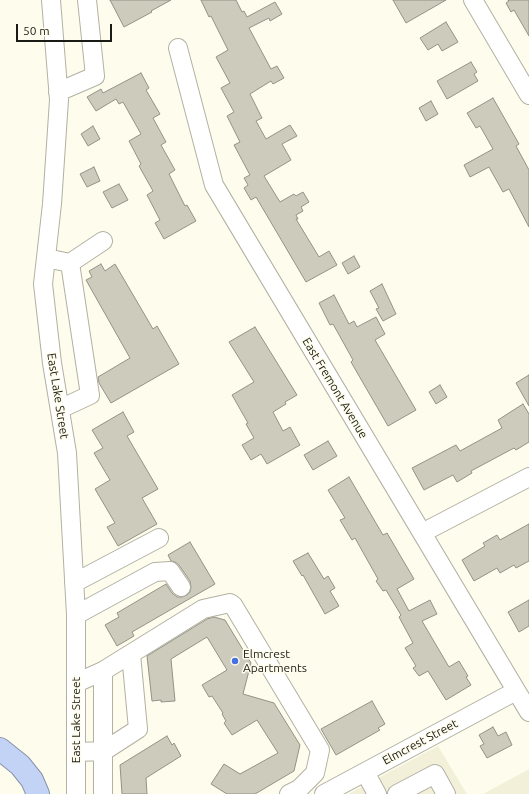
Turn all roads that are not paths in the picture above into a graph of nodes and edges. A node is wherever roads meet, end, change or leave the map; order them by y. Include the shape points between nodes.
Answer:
1 (51, 0) edge
2 (87, 0) edge
3 (473, 0) edge
4 (178, 48) dead end
5 (58, 92) junction
6 (529, 94) edge
7 (103, 241) dead end
8 (46, 258) junction
9 (70, 263) junction
10 (60, 409) junction
11 (529, 476) edge
12 (422, 533) junction
13 (159, 538) dead end
14 (74, 583) junction
15 (181, 587) dead end
16 (76, 616) junction
17 (130, 654) junction
18 (103, 671) junction
19 (76, 683) junction
20 (516, 691) junction
21 (529, 712) edge
22 (0, 749) edge
23 (104, 751) junction
24 (76, 752) junction
25 (364, 772) junction
26 (315, 773) junction
27 (294, 791) edge
28 (328, 792) edge
29 (38, 794) edge
30 (76, 794) edge
31 (103, 794) edge
32 (377, 794) edge
33 (397, 794) edge
34 (446, 794) edge

1 - 5 street, East Lake Street
2 - 5 street via 95,76
3 - 6 street
4 - 12 street, East Fremont Avenue via 214,185
5 - 8 street, East Lake Street via 52,204
7 - 9 street
8 - 9 street
8 - 10 street, East Lake Street via 44,284 52,363
9 - 10 street via 90,395
10 - 14 street, East Lake Street via 67,453
11 - 12 street
12 - 20 street, East Fremont Avenue
13 - 14 street
14 - 16 street, East Lake Street
15 - 16 street via 170,571 155,572
16 - 19 street, East Lake Street
17 - 18 street
17 - 23 street via 138,729
17 - 26 street via 203,609 230,603 320,750
18 - 19 street
18 - 23 street
19 - 24 street, East Lake Street
20 - 21 street, East Fremont Avenue
20 - 25 street, Elmcrest Street
22 - 29 highway via 20,765 32,780
23 - 24 street
23 - 31 street
24 - 30 street, East Lake Street
25 - 28 street, Elmcrest Street
25 - 32 street
26 - 27 street
26 - 28 street
33 - 34 street via 435,774

